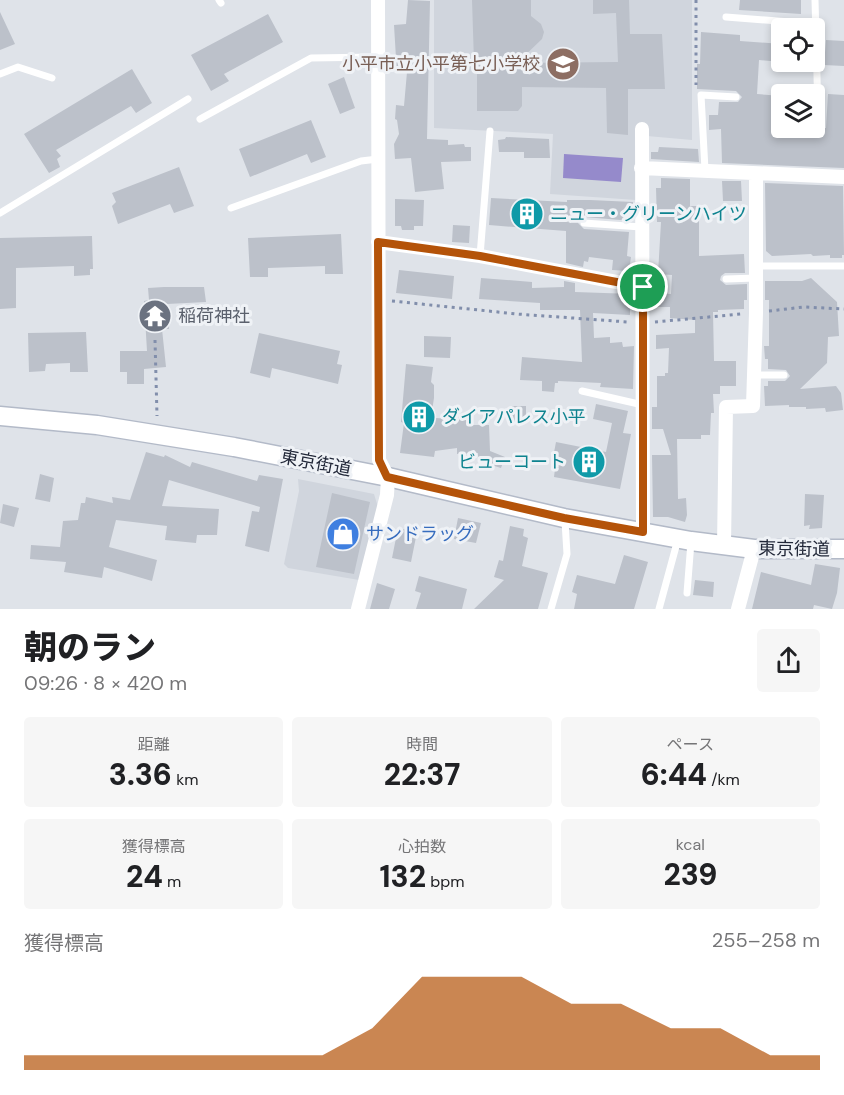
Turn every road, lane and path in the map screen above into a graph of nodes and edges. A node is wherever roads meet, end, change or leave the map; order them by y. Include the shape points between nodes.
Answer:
1 (378, 0) edge
2 (696, 0) edge
3 (815, 0) edge
4 (726, 17) dead end
5 (816, 18) edge
6 (771, 20) edge
7 (377, 57) junction
8 (0, 74) edge
9 (52, 78) dead end
10 (701, 95) junction
11 (736, 97) dead end
12 (188, 99) dead end
13 (200, 119) dead end
14 (642, 129) dead end
15 (490, 131) dead end
16 (378, 159) junction
17 (642, 168) junction
18 (705, 170) junction
19 (756, 174) junction
20 (844, 177) edge
21 (231, 208) dead end
22 (0, 213) edge
23 (584, 223) dead end
24 (641, 227) junction
25 (378, 242) junction
26 (480, 256) junction
27 (844, 266) edge
28 (756, 272) junction
29 (726, 279) dead end
30 (643, 287) junction
31 (391, 301) dead end
32 (844, 309) edge
33 (756, 313) junction
34 (642, 323) junction
35 (155, 340) dead end
36 (754, 375) junction
37 (784, 375) dead end
38 (582, 391) dead end
39 (643, 405) junction
40 (0, 416) edge
41 (157, 416) dead end
42 (387, 477) junction
43 (564, 518) junction
44 (643, 532) junction
45 (685, 540) junction
46 (724, 546) junction
47 (754, 549) junction
48 (844, 549) edge
49 (687, 594) dead end
50 (358, 609) edge
51 (551, 609) edge
52 (659, 609) edge
53 (738, 609) edge

1 - 7 street
2 - 10 path via 696,89
3 - 5 lane
4 - 6 lane
7 - 13 lane via 311,58
7 - 16 street
8 - 9 lane via 18,67
10 - 11 lane
10 - 18 lane
12 - 22 lane
14 - 17 street
15 - 26 lane
16 - 21 lane via 361,160
16 - 25 street
17 - 18 street
17 - 24 street
18 - 19 street
19 - 20 street
19 - 28 street
23 - 24 lane
24 - 30 street
25 - 26 street
25 - 42 street via 379,460
26 - 30 street
27 - 28 lane
28 - 29 lane
28 - 33 street
30 - 34 street
31 - 34 path
32 - 33 path via 804,307
33 - 34 path
33 - 36 street
34 - 39 street
35 - 41 path
36 - 37 lane
36 - 46 street via 753,406 726,407
38 - 39 lane
39 - 44 street
40 - 42 main road, 東京街道 via 141,432
42 - 43 main road, 東京街道
42 - 50 street via 387,500
43 - 44 main road, 東京街道
43 - 51 lane via 567,554
44 - 45 main road, 東京街道
45 - 46 main road, 東京街道
45 - 49 lane
45 - 52 lane
46 - 47 main road, 東京街道
47 - 48 main road, 東京街道
47 - 53 street

